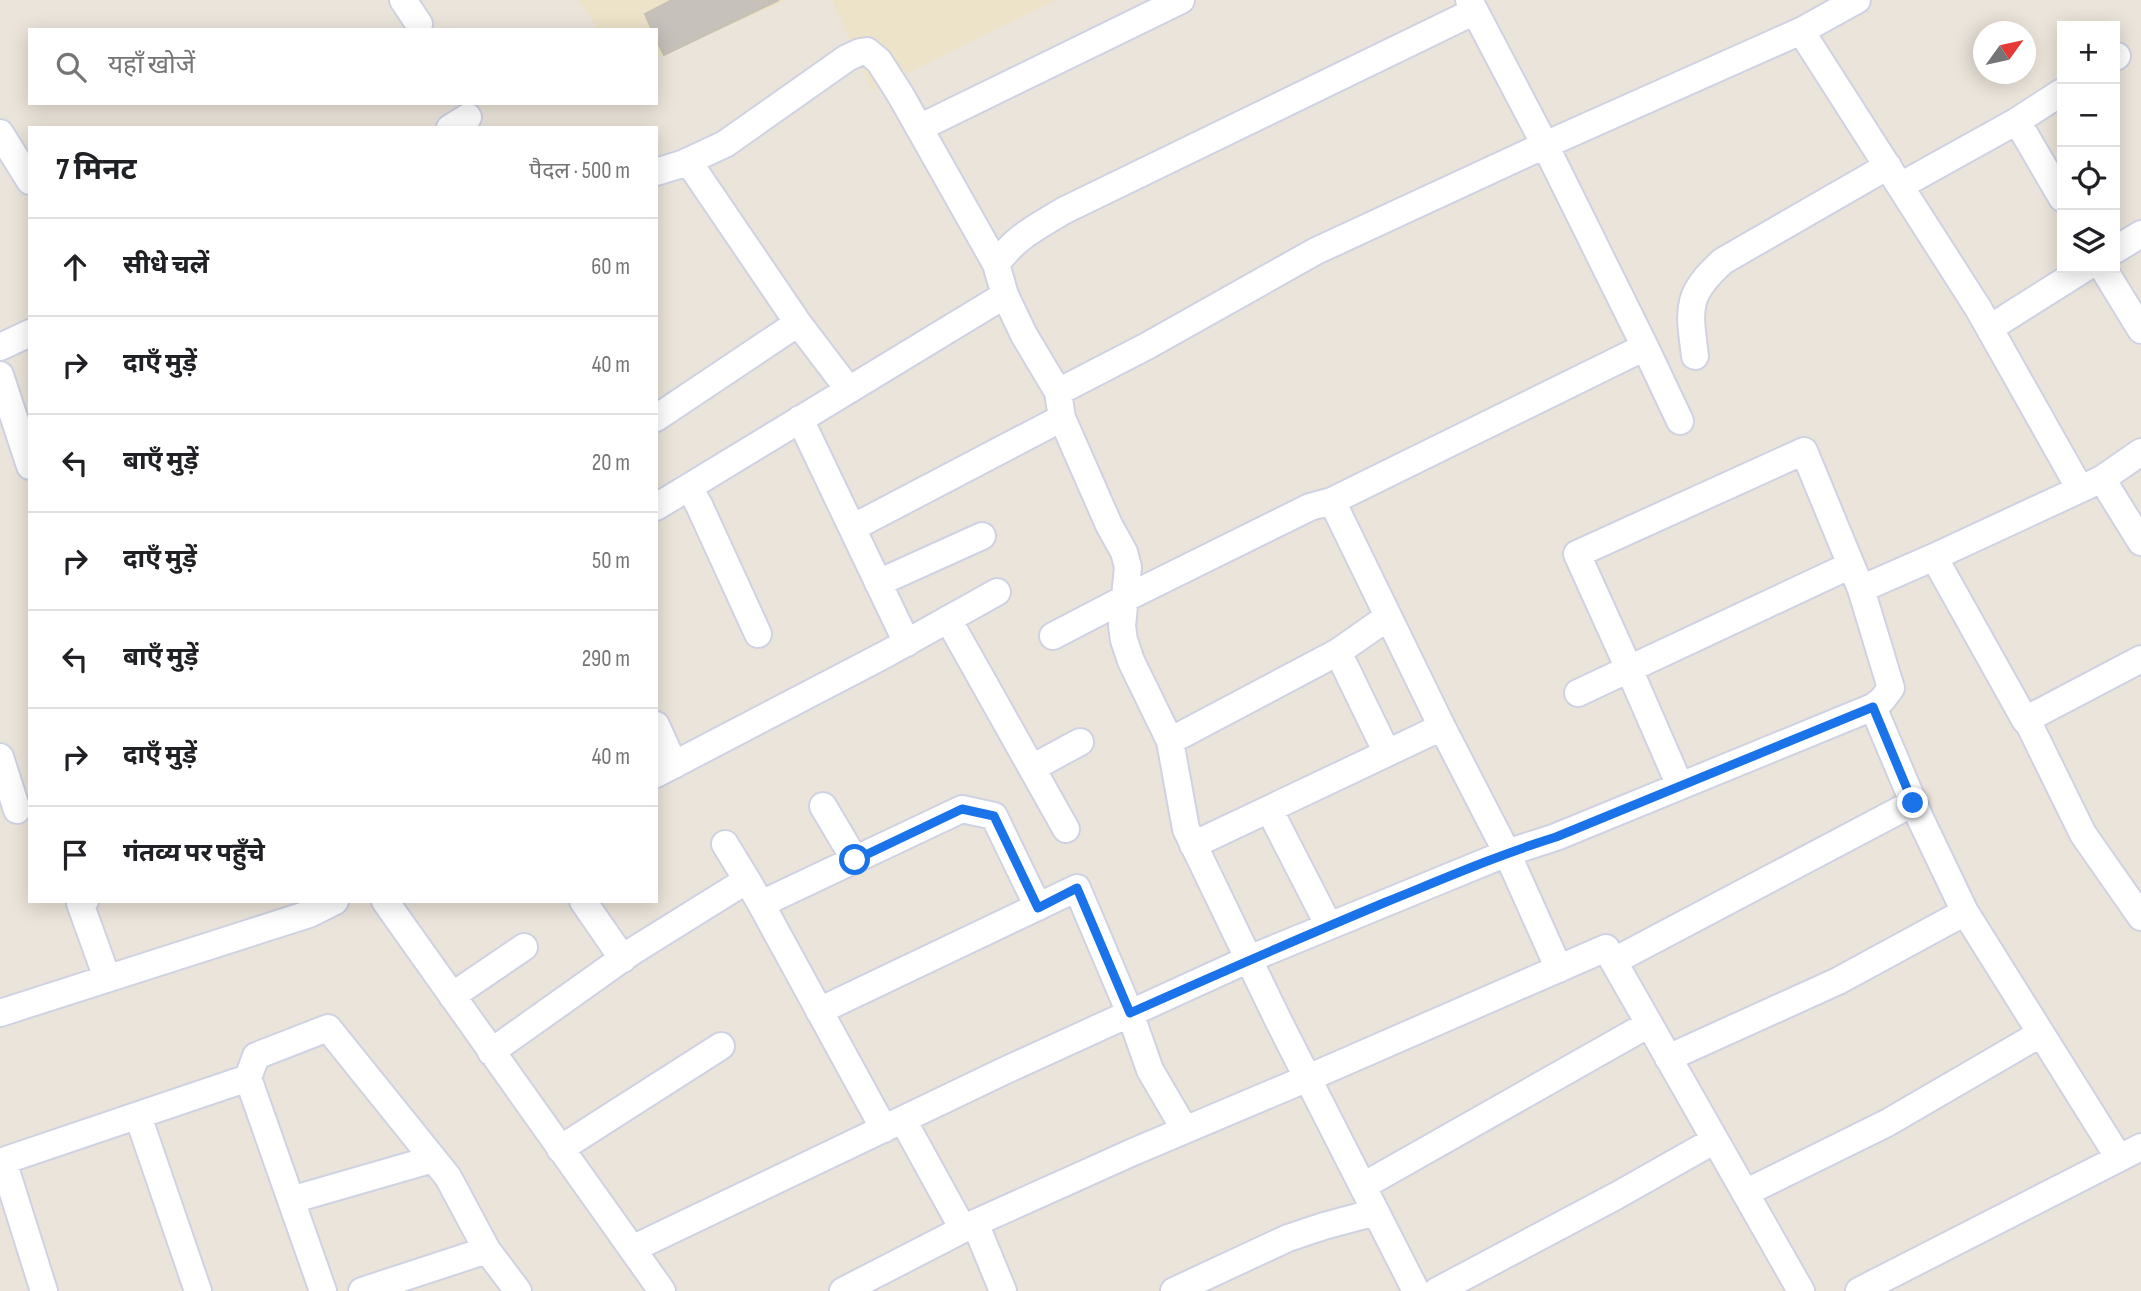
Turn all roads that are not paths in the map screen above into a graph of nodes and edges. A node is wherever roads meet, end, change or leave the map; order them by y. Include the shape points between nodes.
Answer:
1 (403, 0) edge
2 (1181, 0) edge
3 (1857, 0) edge
4 (1472, 6) edge
5 (419, 24) dead end
6 (1801, 31) junction
7 (2057, 95) edge
8 (2017, 121) junction
9 (919, 128) junction
10 (0, 133) edge
11 (1545, 145) junction
12 (688, 161) junction
13 (658, 171) edge
14 (1894, 176) junction
15 (28, 178) edge
16 (2057, 189) edge
17 (2141, 234) edge
18 (2120, 247) edge
19 (996, 264) junction
20 (2077, 273) edge
21 (2107, 273) edge
22 (1004, 295) junction
23 (798, 323) junction
24 (1990, 328) junction
25 (2141, 330) edge
26 (28, 334) edge
27 (0, 347) edge
28 (1645, 347) junction
29 (1695, 356) dead end
30 (0, 375) edge
31 (849, 390) junction
32 (1058, 392) junction
33 (658, 417) edge
34 (1062, 418) junction
35 (800, 419) junction
36 (1680, 421) dead end
37 (2141, 453) edge
38 (28, 460) edge
39 (2091, 484) junction
40 (689, 487) junction
41 (1332, 501) junction
42 (658, 505) edge
43 (852, 528) junction
44 (982, 536) dead end
45 (2141, 542) edge
46 (1934, 557) junction
47 (1851, 565) junction
48 (878, 583) junction
49 (1861, 589) junction
50 (997, 592) dead end
51 (1124, 598) junction
52 (1388, 617) junction
53 (948, 619) junction
54 (758, 634) dead end
55 (1053, 636) dead end
56 (906, 643) junction
57 (1338, 652) junction
58 (2141, 659) edge
59 (1629, 669) junction
60 (1578, 693) dead end
61 (1873, 707) junction
62 (2025, 720) junction
63 (1442, 727) junction
64 (658, 735) edge
65 (1170, 741) junction
66 (1080, 742) dead end
67 (1387, 753) junction
68 (0, 757) edge
69 (1032, 768) junction
70 (665, 769) edge
71 (1680, 786) junction
72 (1913, 803) junction
73 (823, 806) dead end
74 (1269, 809) junction
75 (16, 810) edge
76 (1066, 829) dead end
77 (726, 844) dead end
78 (1193, 845) junction
79 (1507, 853) junction
80 (855, 860) junction
81 (747, 880) junction
82 (80, 903) edge
83 (331, 903) edge
84 (386, 903) edge
85 (584, 903) edge
86 (761, 904) junction
87 (1038, 908) junction
88 (1965, 912) junction
89 (2141, 917) edge
90 (1329, 926) junction
91 (524, 947) dead end
92 (623, 959) junction
93 (1249, 959) junction
94 (1614, 961) junction
95 (1559, 969) junction
96 (107, 978) junction
97 (452, 996) junction
98 (819, 1011) junction
99 (0, 1013) edge
100 (1130, 1013) junction
101 (1649, 1024) junction
102 (2040, 1034) junction
103 (722, 1046) dead end
104 (491, 1052) junction
105 (1668, 1058) junction
106 (248, 1078) junction
107 (1308, 1078) junction
108 (138, 1116) junction
109 (894, 1124) junction
110 (1185, 1130) junction
111 (1715, 1140) junction
112 (560, 1149) junction
113 (2130, 1153) edge
114 (433, 1159) junction
115 (1, 1161) edge
116 (1363, 1186) junction
117 (1745, 1193) junction
118 (291, 1200) junction
119 (1376, 1212) junction
120 (969, 1226) junction
121 (632, 1249) junction
122 (487, 1250) junction
123 (369, 1290) edge
124 (44, 1291) edge
125 (198, 1291) edge
126 (323, 1291) edge
127 (518, 1291) edge
128 (662, 1291) edge
129 (843, 1291) edge
130 (1003, 1291) edge
131 (1174, 1291) edge
132 (1416, 1291) edge
133 (1437, 1291) edge
134 (1801, 1291) edge
135 (1859, 1291) edge

1 - 5 street
2 - 9 street
3 - 6 street
4 - 11 street
4 - 19 street via 1063,211 1020,237
6 - 11 street
6 - 14 street
7 - 8 street
8 - 14 street
8 - 16 street
9 - 12 street via 879,61 867,51 860,52 725,144
9 - 19 street
10 - 15 street
11 - 28 street
11 - 32 street via 1316,251
12 - 13 street
12 - 23 street
14 - 24 street
14 - 29 street via 1723,261 1703,278 1690,317
17 - 18 street
19 - 22 street
20 - 24 street
21 - 25 street
22 - 31 street
22 - 32 street
23 - 31 street
23 - 33 street
24 - 39 street
26 - 27 street
28 - 36 street
28 - 41 street
30 - 38 street
31 - 35 street
32 - 34 street
34 - 43 street
34 - 51 street via 1124,552 1128,567
35 - 40 street
35 - 43 street
37 - 39 street
39 - 45 street
39 - 46 street
40 - 42 street
40 - 54 street
41 - 51 street
41 - 52 street
43 - 48 street
44 - 48 street
46 - 49 street
46 - 62 street
47 - 49 street
47 - 59 street
47 - 59 street via 1804,452 1577,554
48 - 56 street
49 - 61 street via 1891,688
50 - 53 street
51 - 55 street
51 - 65 street via 1122,626 1131,661
52 - 57 street
52 - 63 street
53 - 56 street
53 - 69 street
56 - 70 street
57 - 65 street
57 - 67 street
58 - 62 street
59 - 60 street
59 - 71 street
61 - 71 street
61 - 72 street
62 - 89 street via 2083,834
63 - 67 street
63 - 79 street
64 - 70 street
65 - 78 street
66 - 69 street
67 - 74 street
68 - 75 street
69 - 76 street
71 - 79 street
72 - 88 street
72 - 94 street
73 - 80 street
74 - 78 street
74 - 90 street
77 - 81 street
78 - 93 street
79 - 90 street
79 - 95 street
80 - 86 street
80 - 87 street via 962,809 994,816
81 - 86 street
81 - 92 street
82 - 96 street
83 - 96 street
84 - 97 street
85 - 92 street
86 - 98 street
87 - 98 street
87 - 100 street via 1077,888
88 - 102 street
88 - 105 street via 1838,981
90 - 93 street
91 - 97 street
92 - 104 street
93 - 100 street
93 - 107 street
94 - 95 street via 1606,948
94 - 101 street
95 - 107 street
96 - 99 street
97 - 104 street
98 - 109 street
100 - 109 street
100 - 110 street via 1150,1070
101 - 105 street
101 - 116 street
102 - 113 street
102 - 117 street via 1887,1123
103 - 112 street
104 - 112 street
105 - 111 street
106 - 108 street
106 - 114 street via 256,1056 328,1028
106 - 118 street
107 - 110 street
107 - 116 street
108 - 115 street
108 - 125 street
109 - 120 street
109 - 121 street
110 - 120 street
111 - 117 street
111 - 133 street
112 - 121 street
113 - 135 street
114 - 118 street
114 - 122 street via 448,1177
115 - 124 street
116 - 119 street
117 - 134 street
118 - 126 street
119 - 131 street via 1288,1238
119 - 132 street
120 - 129 street
120 - 130 street
121 - 128 street
122 - 123 street
122 - 127 street

